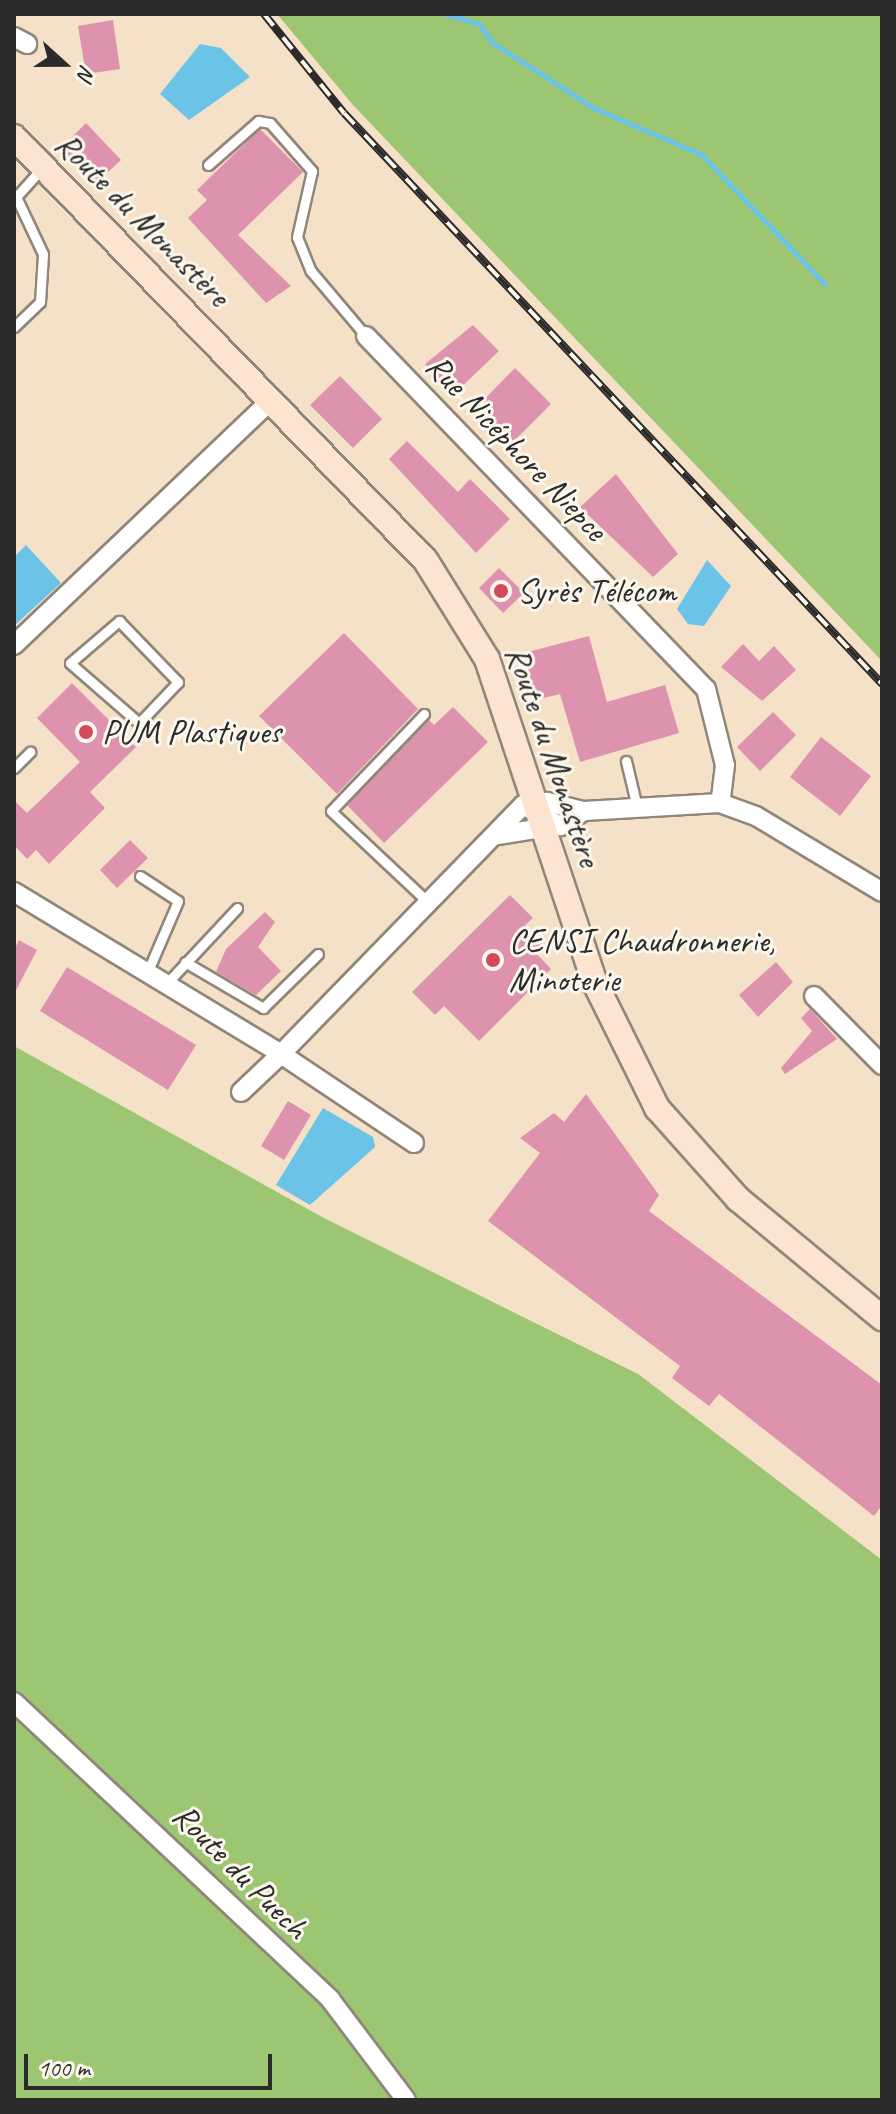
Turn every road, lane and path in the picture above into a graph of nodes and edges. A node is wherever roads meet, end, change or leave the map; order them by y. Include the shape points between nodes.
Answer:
1 (14, 137) edge
2 (208, 165) dead end
3 (43, 166) junction
4 (15, 197) edge
5 (14, 327) edge
6 (366, 336) joint
7 (272, 399) junction
8 (14, 645) edge
9 (70, 663) joint
10 (424, 714) dead end
11 (30, 752) dead end
12 (626, 761) dead end
13 (14, 768) edge
14 (636, 803) junction
15 (720, 803) junction
16 (542, 818) junction
17 (140, 876) dead end
18 (14, 892) edge
19 (882, 892) edge
20 (430, 904) junction
21 (237, 908) dead end
22 (318, 954) dead end
23 (185, 962) junction
24 (147, 973) junction
25 (166, 984) junction
26 (814, 996) dead end
27 (281, 1054) junction
28 (882, 1065) edge
29 (241, 1092) dead end
30 (414, 1143) dead end
31 (882, 1318) edge
32 (14, 1702) edge
33 (406, 2100) edge

1 - 3 street, Route du Monastère
2 - 6 lane via 258,121 270,123 312,171 297,237 311,271
3 - 4 lane
3 - 7 street, Route du Monastère
4 - 5 lane via 43,254 40,302
6 - 15 street, Rue Nicéphore Niepce via 706,689 725,765
7 - 8 street
7 - 16 street, Route du Monastère via 380,509 459,608 487,659
9 - 9 lane via 139,723 178,682 119,621
10 - 20 lane via 331,811
11 - 13 lane
12 - 14 lane
14 - 15 street
14 - 16 street via 584,811 547,802
15 - 19 street via 756,816
16 - 20 street via 537,829 498,835
16 - 31 street, Route du Monastère via 610,1021 657,1108 738,1199
17 - 24 lane via 178,901
18 - 24 street
20 - 27 street
21 - 23 lane
22 - 23 lane via 263,1008
23 - 25 lane
24 - 25 street
25 - 27 street
26 - 28 street
27 - 29 street
27 - 30 street
32 - 33 street, Route du Puech via 330,1999

